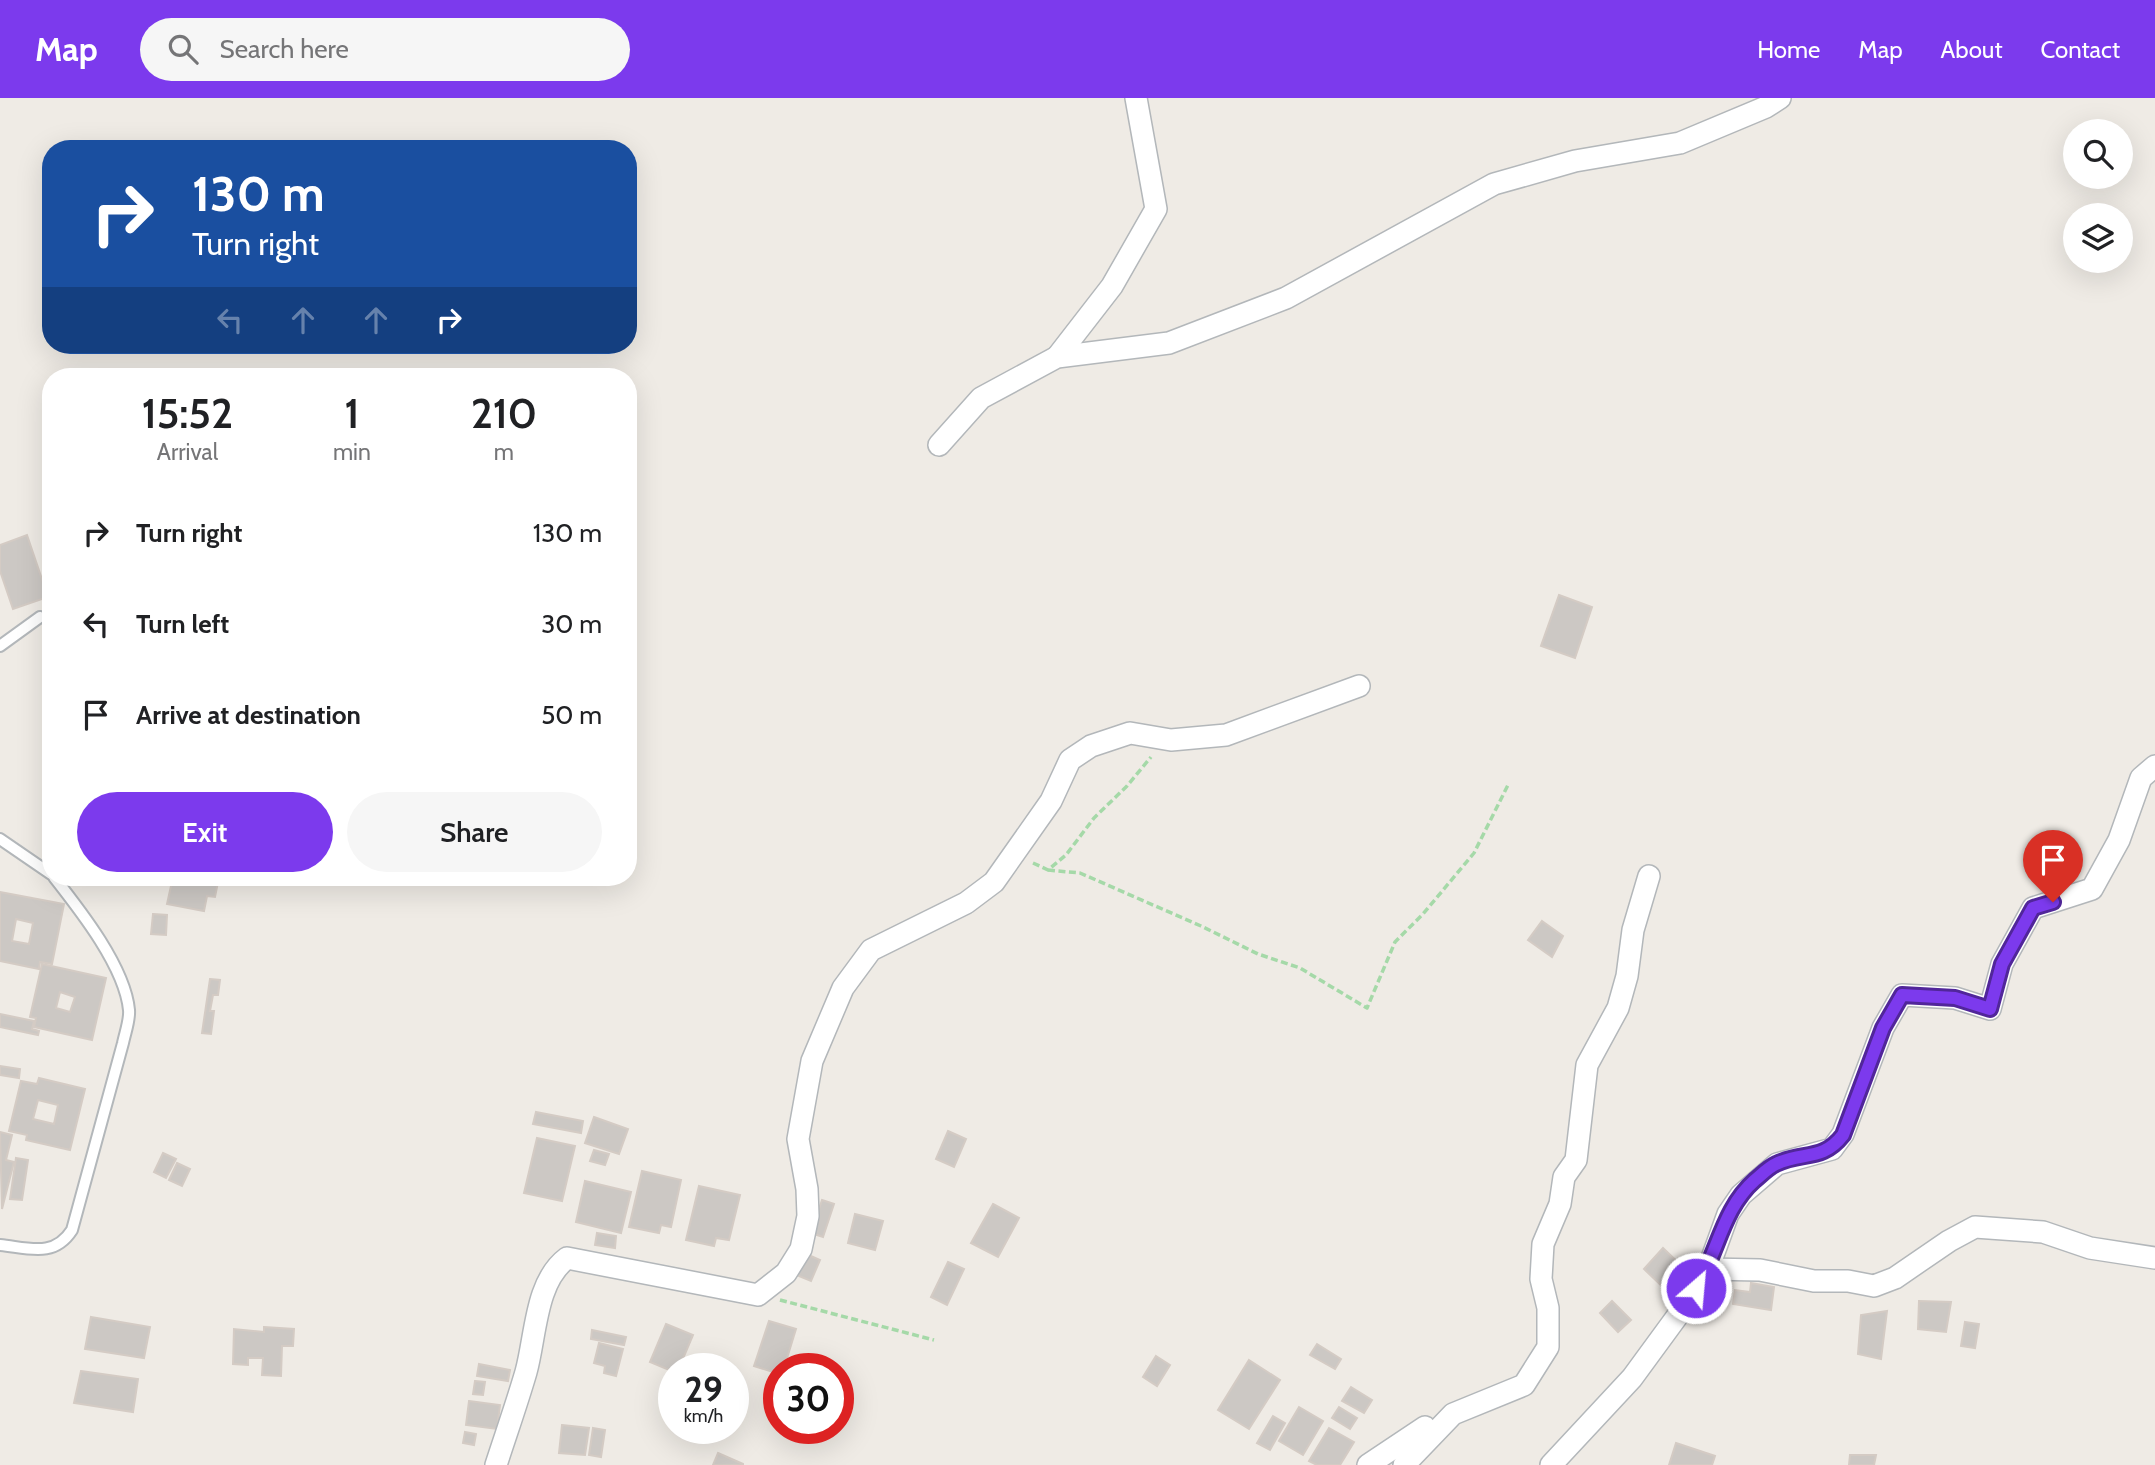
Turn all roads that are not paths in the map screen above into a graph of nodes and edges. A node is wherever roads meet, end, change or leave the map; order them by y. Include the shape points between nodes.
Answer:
1 (1136, 98) edge
2 (1780, 98) edge
3 (1057, 357) junction
4 (939, 444) dead end
5 (40, 617) dead end
6 (0, 646) edge
7 (1359, 686) dead end
8 (2155, 766) edge
9 (0, 839) edge
10 (42, 868) edge
11 (1649, 876) dead end
12 (61, 886) edge
13 (0, 1245) edge
14 (2155, 1258) edge
15 (1708, 1269) junction
16 (1475, 1404) junction
17 (496, 1465) edge
18 (1368, 1465) edge
19 (1404, 1465) edge
20 (1551, 1465) edge

1 - 3 street via 1156,209 1112,285
2 - 3 street via 1680,143 1574,161 1494,184 1286,298 1169,343
3 - 4 street via 981,398
5 - 6 lane
7 - 17 street via 1226,735 1171,740 1130,733 1091,746 1070,760 1051,801 994,882 966,903 871,950 843,988 812,1061 801,1112 798,1139 808,1216 802,1249 786,1273 758,1295 567,1258 558,1265 541,1298 526,1372
8 - 15 street via 2141,778 2119,840 2092,889 2033,908 2002,964 1990,1009 1955,998 1902,995 1883,1028 1843,1135 1832,1149 1776,1164 1755,1181 1728,1214
9 - 10 lane
11 - 16 street via 1618,1007 1587,1065 1576,1160 1564,1177 1560,1204 1542,1244 1548,1347 1524,1385
12 - 13 lane via 122,981 129,1012 72,1230 56,1247
14 - 15 street via 2090,1248 2043,1232 1975,1227 1895,1278 1874,1286 1760,1270
15 - 20 street via 1632,1378
16 - 18 street via 1449,1406
16 - 19 street via 1453,1414

